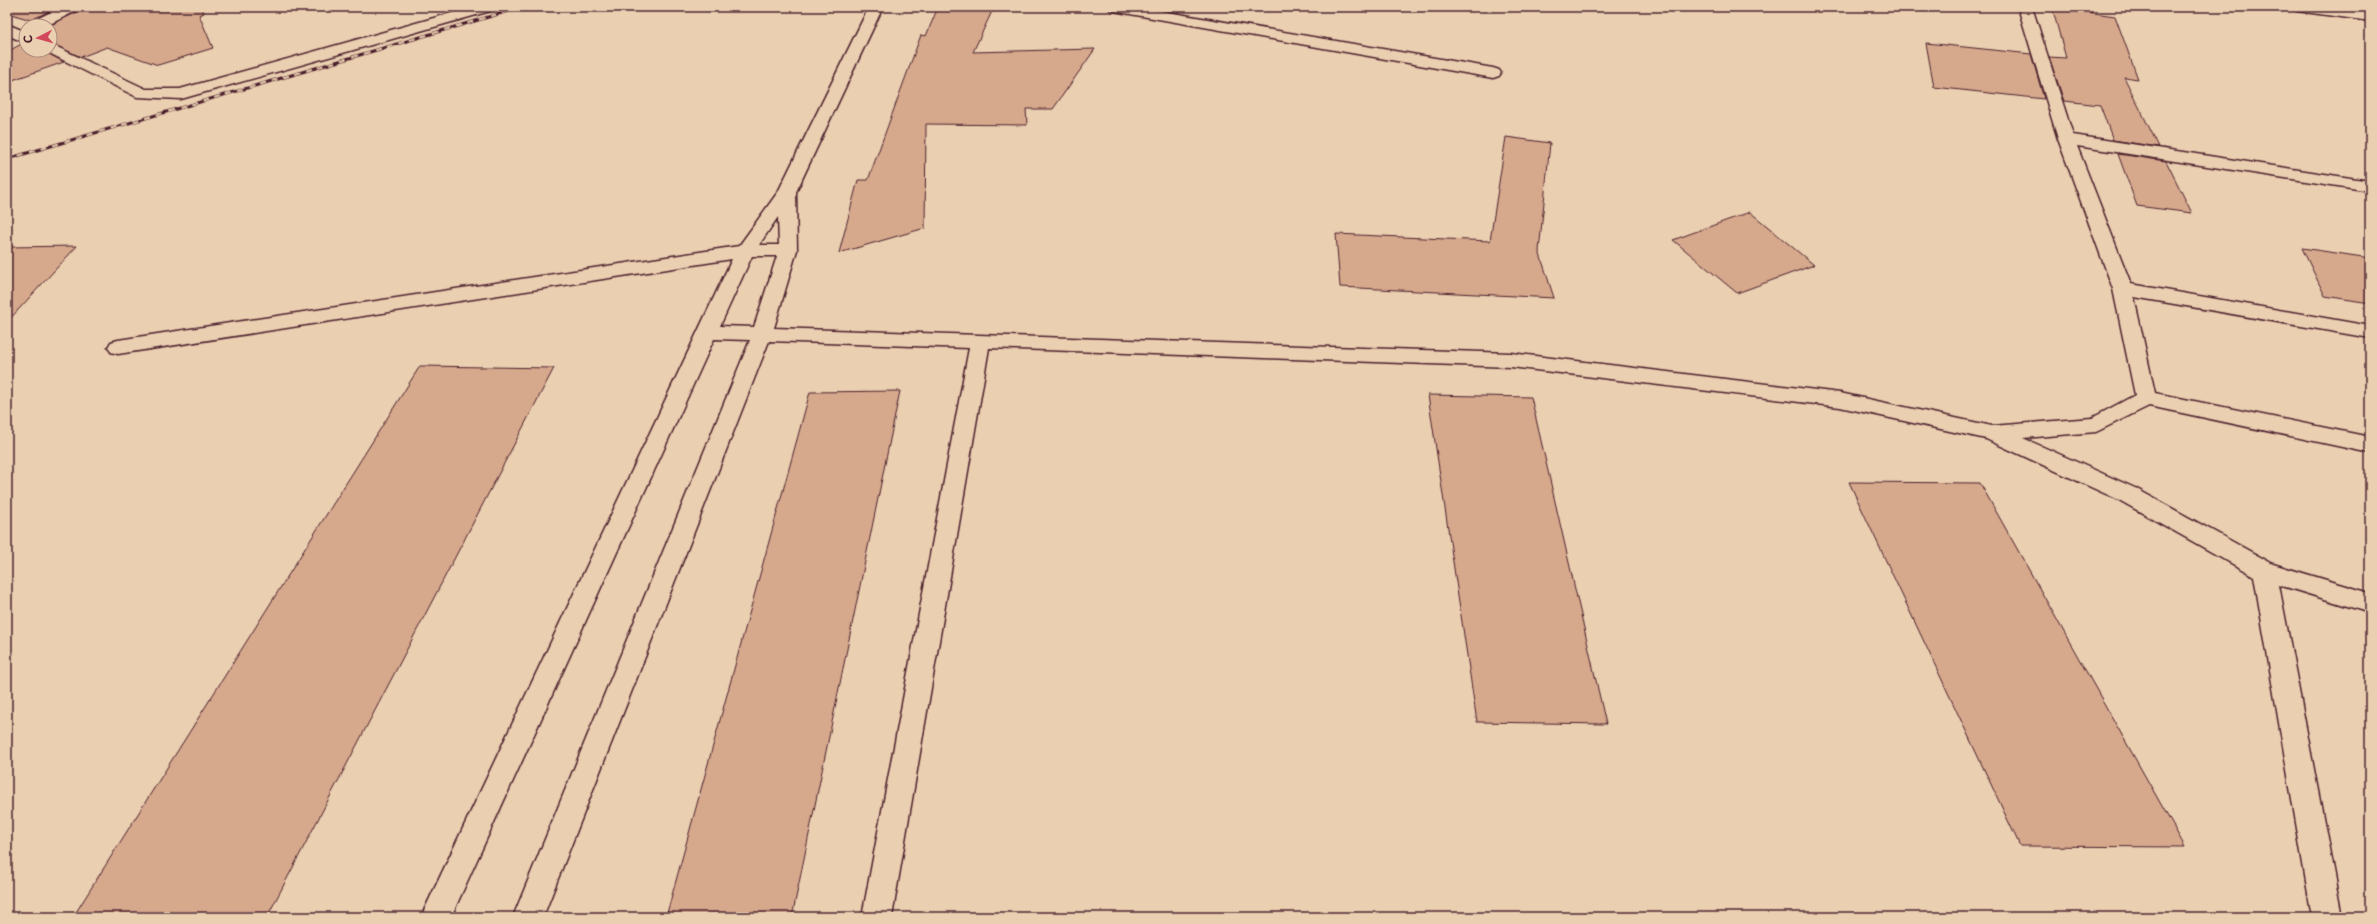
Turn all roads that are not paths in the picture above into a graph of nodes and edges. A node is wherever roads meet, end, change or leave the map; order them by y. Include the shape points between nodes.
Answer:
1 (73, 7) edge
2 (490, 7) edge
3 (876, 7) edge
4 (1113, 7) edge
5 (2025, 7) edge
6 (2297, 7) edge
7 (2370, 17) edge
8 (50, 18) edge
9 (58, 53) edge
10 (1493, 73) dead end
11 (2066, 139) junction
12 (2370, 186) edge
13 (787, 192) junction
14 (788, 250) junction
15 (745, 251) junction
16 (2123, 289) junction
17 (706, 332) junction
18 (2370, 332) edge
19 (762, 334) junction
20 (980, 342) junction
21 (118, 347) dead end
22 (2146, 398) junction
23 (1991, 433) junction
24 (2370, 445) edge
25 (2265, 570) junction
26 (2370, 603) edge
27 (436, 917) edge
28 (528, 917) edge
29 (877, 917) edge
30 (2327, 917) edge

1 - 8 street
2 - 9 street via 181,94 143,94
3 - 13 street
4 - 10 street
5 - 11 street
6 - 7 street
11 - 12 street
11 - 16 street
13 - 14 street
13 - 15 street
14 - 15 street
14 - 19 street
15 - 17 street
15 - 21 street
16 - 18 street
16 - 22 street
17 - 19 street
17 - 27 street
19 - 20 street
19 - 28 street
20 - 23 street via 1511,360 1840,400
20 - 29 street
22 - 23 street via 2096,425
22 - 24 street
23 - 25 street via 2127,494
25 - 26 street
25 - 30 street

